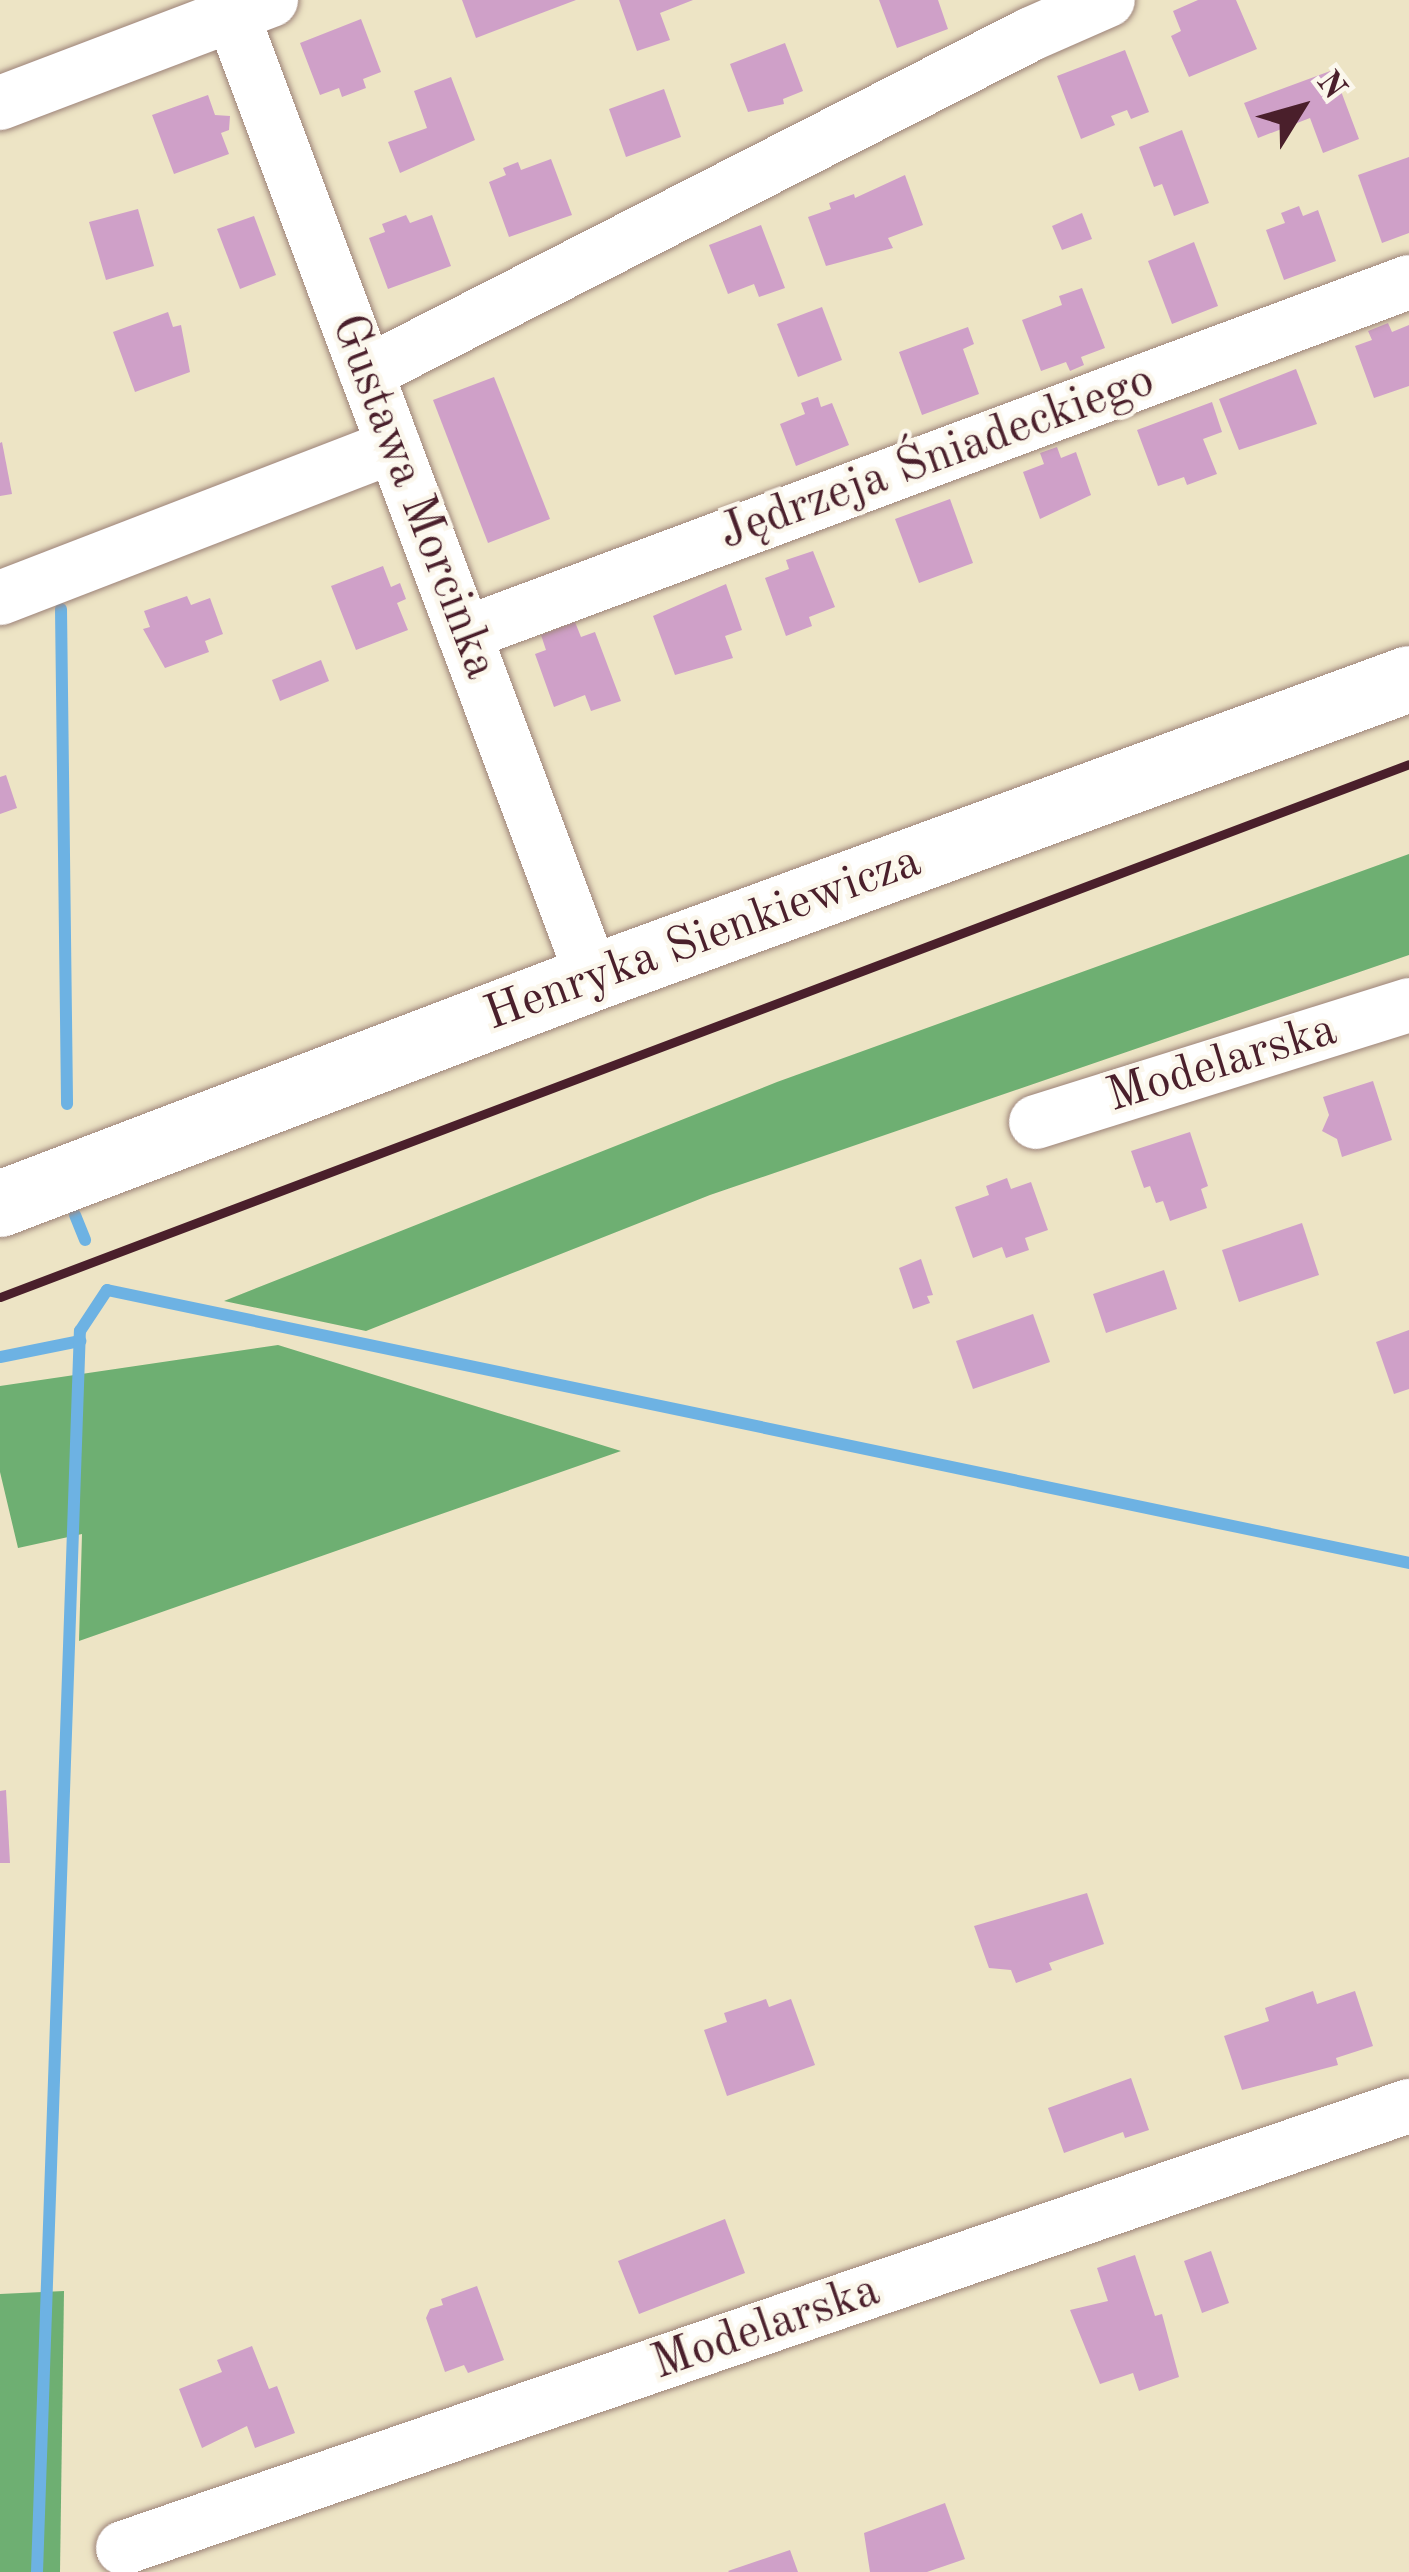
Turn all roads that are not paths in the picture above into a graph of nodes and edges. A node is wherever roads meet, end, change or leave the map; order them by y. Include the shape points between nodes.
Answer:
1 (1108, 0) edge
2 (252, 8) edge
3 (0, 104) edge
4 (1409, 283) edge
5 (366, 373) junction
6 (394, 446) junction
7 (0, 598) edge
8 (464, 634) junction
9 (1409, 679) edge
10 (593, 978) junction
11 (1409, 1005) edge
12 (1036, 1122) dead end
13 (0, 1204) edge
14 (1409, 2107) edge
15 (123, 2548) dead end

1 - 5 street
2 - 3 street
2 - 5 street, Gustawa Morcinka
4 - 8 street, Jędrzeja Śniadeckiego
5 - 6 street, Gustawa Morcinka
6 - 7 street
6 - 8 street, Gustawa Morcinka
8 - 10 street, Gustawa Morcinka
9 - 10 main road, Henryka Sienkiewicza
10 - 13 main road, Henryka Sienkiewicza
11 - 12 street, Modelarska
14 - 15 street, Modelarska

